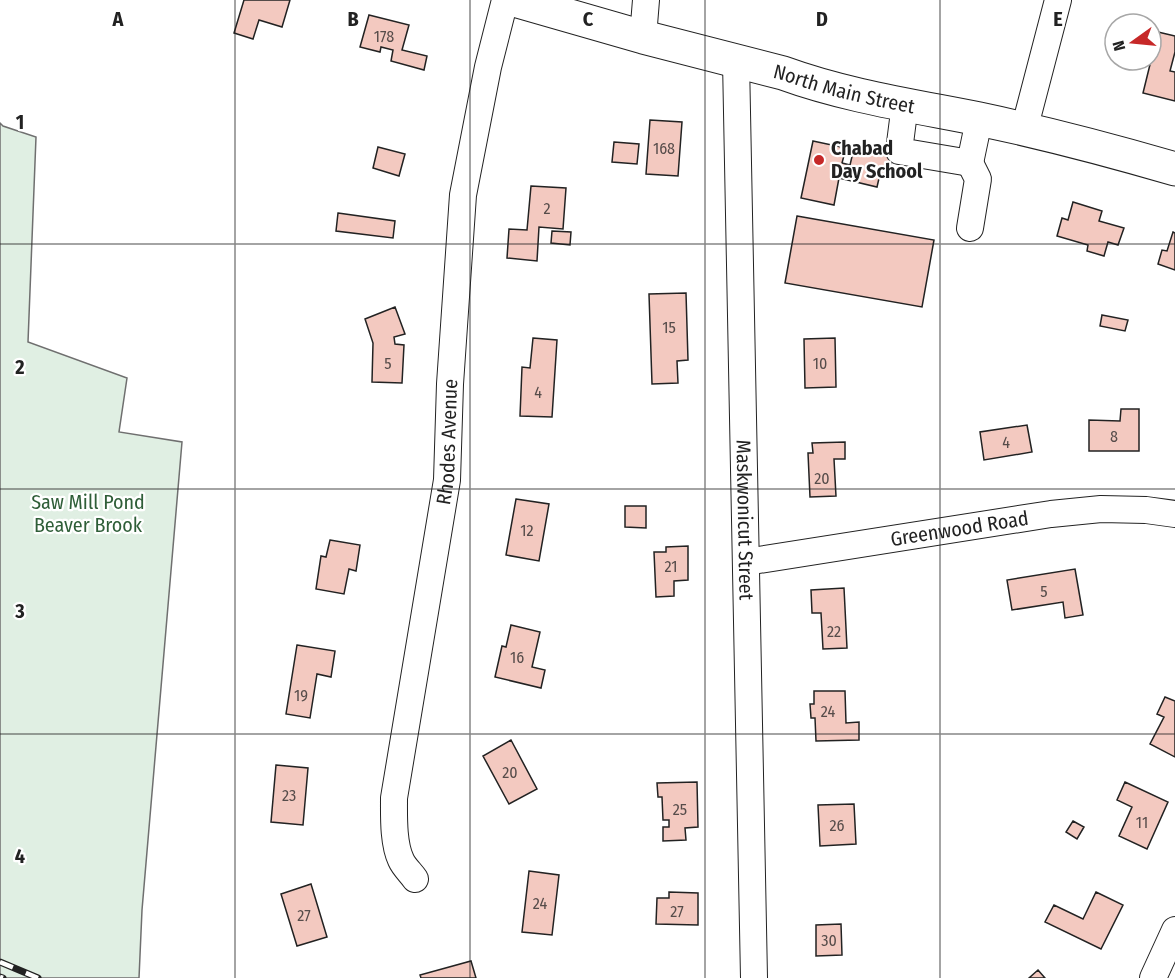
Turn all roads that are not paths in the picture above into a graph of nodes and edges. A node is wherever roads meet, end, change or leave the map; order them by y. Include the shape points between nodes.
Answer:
1 (505, 0) edge
2 (514, 0) edge
3 (646, 0) edge
4 (1058, 0) edge
5 (643, 37) junction
6 (736, 61) junction
7 (905, 104) junction
8 (980, 120) junction
9 (1024, 130) junction
10 (970, 163) junction
11 (1175, 169) edge
12 (970, 228) dead end
13 (1175, 514) edge
14 (746, 562) junction
15 (416, 879) dead end
16 (1175, 930) edge
17 (754, 978) edge
18 (1153, 978) edge

1 - 15 street, Rhodes Avenue via 463,195 447,480 394,798 399,854
2 - 5 main road, North Main Street
3 - 5 street
4 - 9 street
5 - 6 main road, North Main Street
6 - 7 main road, North Main Street
6 - 14 street, Maskwonicut Street
7 - 8 main road, North Main Street
7 - 10 street via 899,151
8 - 9 main road, North Main Street
8 - 10 street
9 - 11 main road, North Main Street
10 - 12 street via 978,179
13 - 14 street, Greenwood Road via 1101,509 1051,514
14 - 17 street, Maskwonicut Street
16 - 18 street

